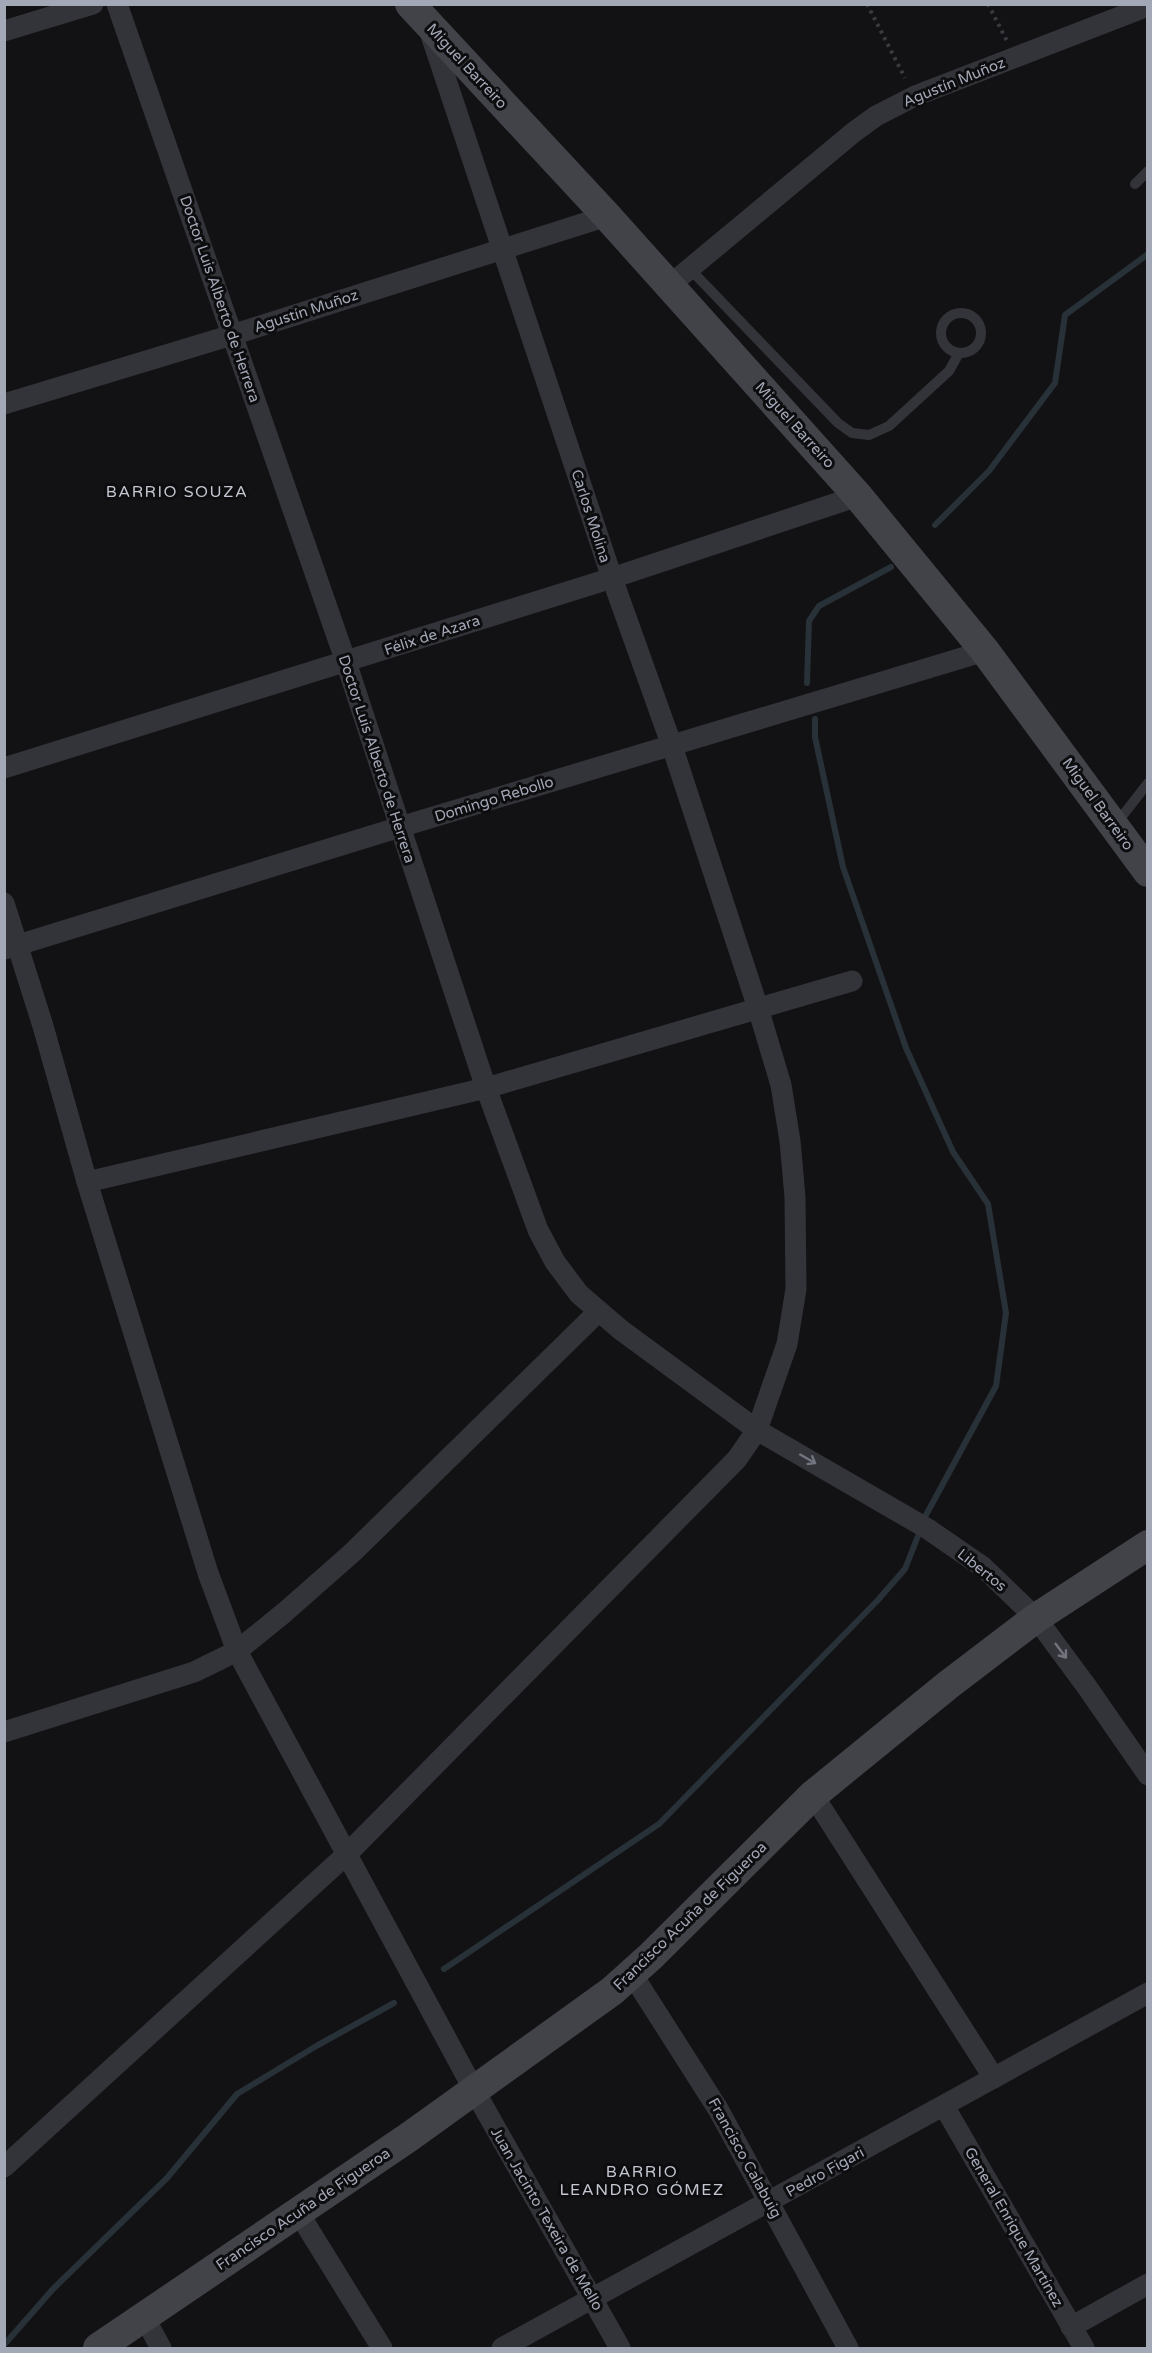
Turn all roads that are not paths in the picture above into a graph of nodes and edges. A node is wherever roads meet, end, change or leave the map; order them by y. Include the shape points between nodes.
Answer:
1 (93, 4) edge
2 (117, 4) edge
3 (1148, 6) edge
4 (419, 14) edge
5 (4, 31) edge
6 (1148, 171) edge
7 (1135, 184) dead end
8 (608, 216) junction
9 (502, 249) junction
10 (680, 277) junction
11 (232, 335) junction
12 (959, 353) dead end
13 (4, 404) edge
14 (858, 496) junction
15 (612, 578) junction
16 (985, 651) junction
17 (346, 662) junction
18 (672, 746) junction
19 (4, 768) edge
20 (1148, 783) edge
21 (1114, 826) junction
22 (400, 827) junction
23 (1148, 872) edge
24 (4, 903) edge
25 (11, 947) edge
26 (852, 981) dead end
27 (758, 1008) junction
28 (486, 1088) junction
29 (87, 1182) junction
30 (599, 1311) junction
31 (757, 1430) junction
32 (1148, 1545) edge
33 (1036, 1618) junction
34 (237, 1651) junction
35 (4, 1732) edge
36 (1148, 1775) edge
37 (813, 1795) junction
38 (346, 1854) junction
39 (632, 1974) junction
40 (1148, 1993) edge
41 (994, 2078) junction
42 (474, 2090) junction
43 (944, 2106) junction
44 (4, 2167) edge
45 (770, 2202) junction
46 (298, 2212) junction
47 (1148, 2284) edge
48 (593, 2299) junction
49 (144, 2317) junction
50 (1071, 2326) junction
51 (98, 2349) edge
52 (161, 2349) edge
53 (382, 2349) edge
54 (502, 2349) edge
55 (620, 2349) edge
56 (848, 2349) edge
57 (1084, 2349) edge

1 - 5 street
2 - 11 street, Doctor Luis Alberto de Herrera
3 - 10 street, Agustín Muñoz via 915,96 876,117
4 - 8 street, Miguel Barreiro
4 - 9 street, Carlos Molina
6 - 7 lane
8 - 9 street, Agustín Muñoz
8 - 10 street, Miguel Barreiro
9 - 11 street, Agustín Muñoz
9 - 15 street, Carlos Molina
10 - 12 lane via 852,433 869,435 889,426 949,371
10 - 14 street, Miguel Barreiro
11 - 13 street, Agustín Muñoz
11 - 17 street, Doctor Luis Alberto de Herrera
14 - 15 street, Félix de Azara
14 - 16 street, Miguel Barreiro
15 - 17 street, Félix de Azara
15 - 18 street, Carlos Molina
16 - 18 street, Domingo Rebollo
16 - 21 street, Miguel Barreiro
17 - 19 street, Félix de Azara
17 - 22 street, Doctor Luis Alberto de Herrera
18 - 22 street, Domingo Rebollo
18 - 27 street, Carlos Molina
20 - 21 lane
21 - 23 street, Miguel Barreiro
22 - 25 street, Domingo Rebollo
22 - 28 street, Doctor Luis Alberto de Herrera
24 - 25 street, Juan Jacinto Texeira de Mello
25 - 29 street, Juan Jacinto Texeira de Mello via 43,1026
26 - 27 street
27 - 28 street
27 - 31 street, Carlos Molina via 781,1085 790,1141 796,1289 787,1344
28 - 29 street
28 - 30 street, Doctor Luis Alberto de Herrera via 538,1230 579,1294
29 - 34 street, Juan Jacinto Texeira de Mello via 208,1573
30 - 31 street, Doctor Luis Alberto de Herrera
30 - 34 street via 353,1552
31 -> 33 street, Libertos via 928,1529 983,1566
31 - 38 street, Carlos Molina via 737,1459
32 - 33 street, Francisco Acuña de Figueroa
33 -> 36 street, Libertos
33 - 37 street, Francisco Acuña de Figueroa
34 - 35 street via 194,1672
34 - 38 street, Juan Jacinto Texeira de Mello
37 - 39 street, Francisco Acuña de Figueroa
37 - 41 street
38 - 42 street, Juan Jacinto Texeira de Mello
38 - 44 street, Carlos Molina
39 - 42 street, Francisco Acuña de Figueroa
39 - 45 street, Francisco Calabuig via 718,2109
40 - 41 street, Pedro Figari
41 - 43 street, Pedro Figari
42 - 46 street, Francisco Acuña de Figueroa
42 - 48 street, Juan Jacinto Texeira de Mello
43 - 45 street, Pedro Figari
43 - 50 street, General Enrique Martínez
45 - 48 street, Pedro Figari
45 - 56 street, Francisco Calabuig
46 - 49 street, Francisco Acuña de Figueroa
46 - 53 street
47 - 50 street
48 - 54 street, Pedro Figari
48 - 55 street, Juan Jacinto Texeira de Mello
49 - 51 street, Francisco Acuña de Figueroa
49 - 52 street
50 - 57 street, General Enrique Martínez

